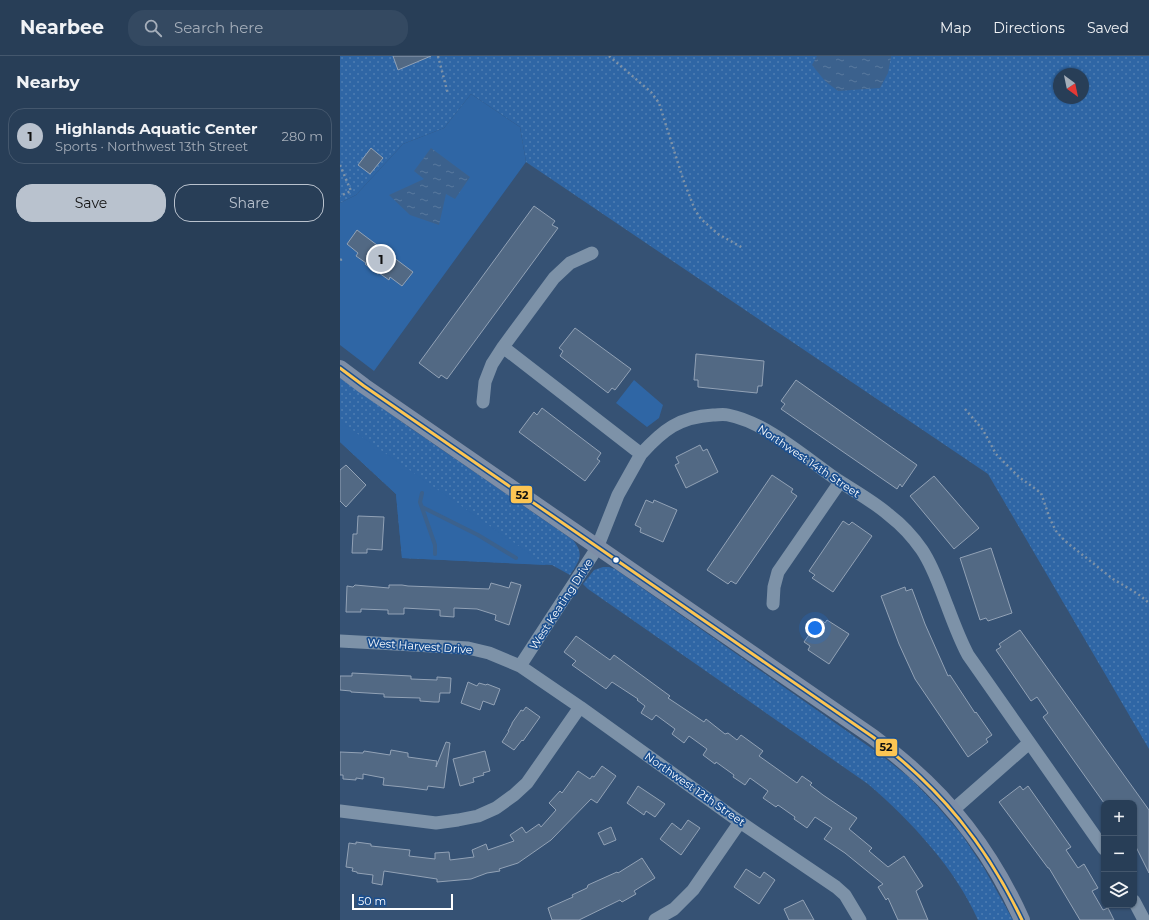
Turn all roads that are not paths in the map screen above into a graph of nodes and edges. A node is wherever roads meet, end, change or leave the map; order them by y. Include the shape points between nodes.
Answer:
1 (592, 253) dead end
2 (504, 347) junction
3 (340, 368) edge
4 (483, 402) dead end
5 (641, 454) junction
6 (840, 482) junction
7 (597, 548) junction
8 (773, 604) dead end
9 (340, 641) edge
10 (520, 666) junction
11 (580, 707) junction
12 (1029, 743) junction
13 (953, 810) junction
14 (340, 811) edge
15 (740, 822) junction
16 (1101, 845) edge
17 (1137, 907) edge
18 (655, 920) edge
19 (860, 920) edge
20 (1022, 920) edge
21 (1144, 920) edge

1 - 2 street via 570,263 554,278
2 - 4 street via 492,364 485,382
2 - 5 street
3 - 7 main road
5 - 6 street, Northwest 14th Street via 657,437 677,424 696,416 728,415 752,423 778,438
5 - 7 street, West Keating Drive via 618,495
6 - 8 street via 778,572
6 - 12 street, Northwest 14th Street via 889,514 911,535 932,567 968,655
7 - 10 street, West Keating Drive
7 - 13 main road via 873,737 911,767
9 - 10 street, West Harvest Drive via 468,648 489,653
10 - 11 street, Northwest 12th Street
11 - 14 street via 527,783 502,804 478,816 436,823
11 - 15 street, Northwest 12th Street
12 - 13 street
12 - 16 street, Northwest 14th Street
13 - 20 main road via 985,852
15 - 18 street via 693,890 674,909
15 - 19 street, Northwest 12th Street via 836,886 849,900
17 - 21 street

